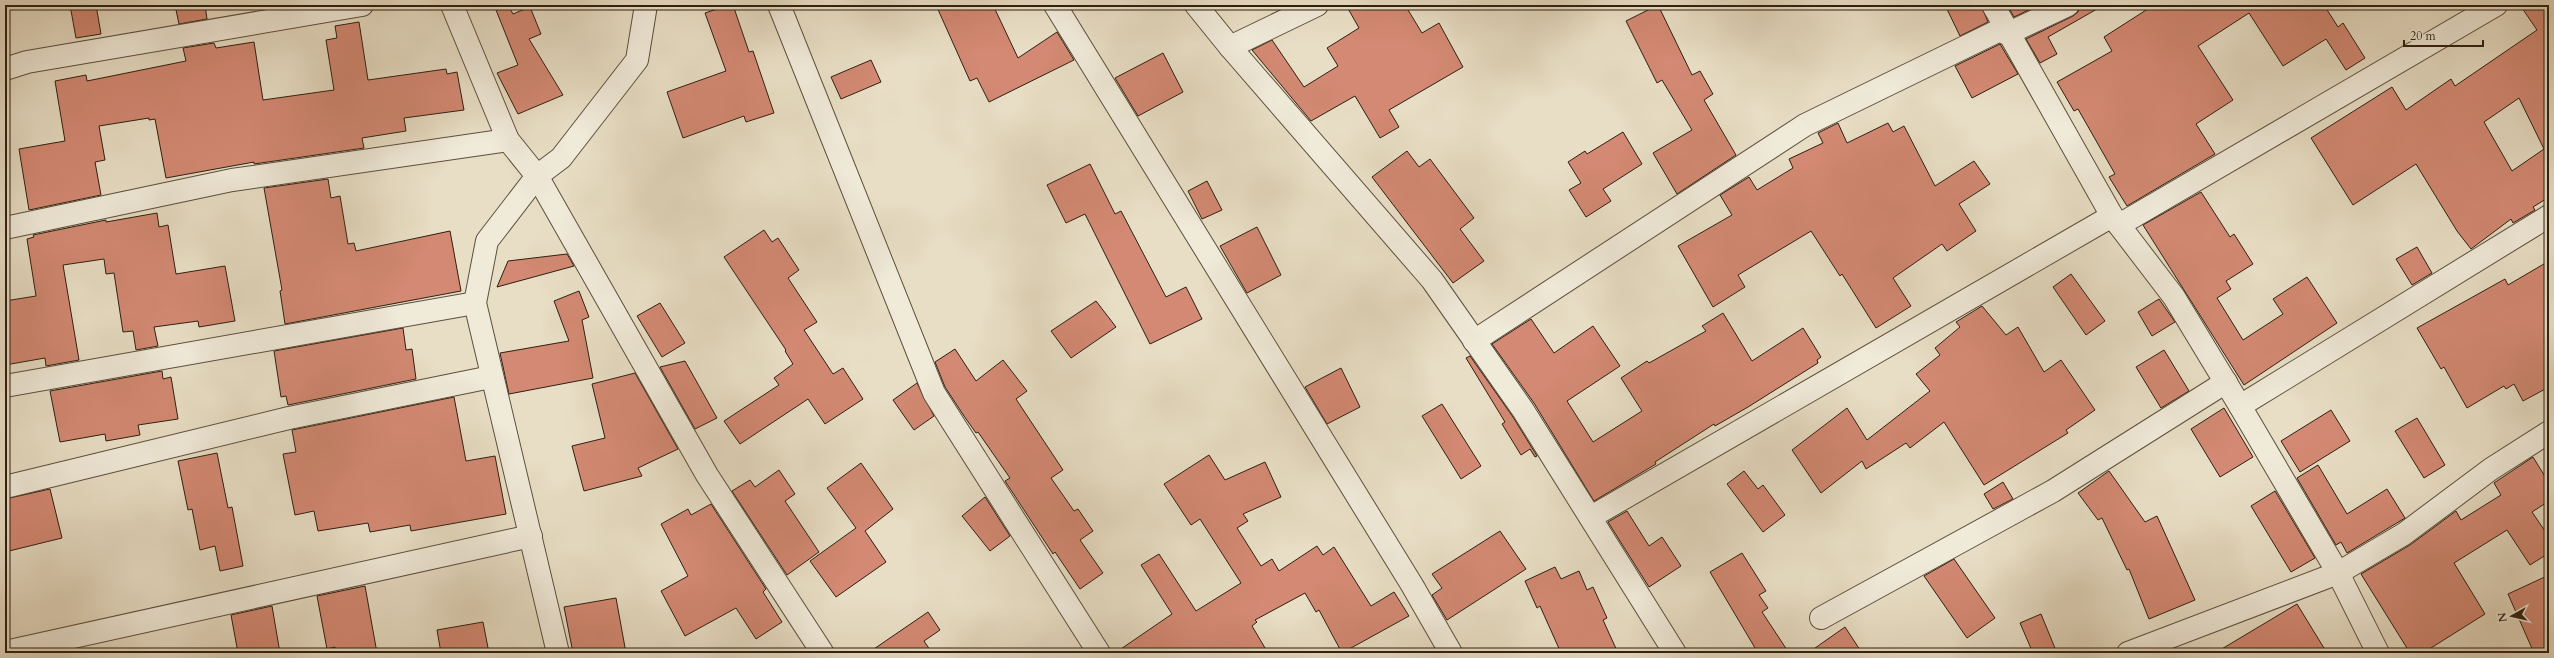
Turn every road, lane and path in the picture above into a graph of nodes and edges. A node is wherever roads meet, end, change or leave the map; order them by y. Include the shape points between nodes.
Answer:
1 (362, 5) edge
2 (452, 5) edge
3 (646, 5) edge
4 (779, 5) edge
5 (1055, 5) edge
6 (1196, 5) edge
7 (1317, 5) edge
8 (1993, 5) edge
9 (2068, 5) edge
10 (2496, 5) edge
11 (2006, 31) junction
12 (1230, 47) junction
13 (5, 69) edge
14 (508, 140) junction
15 (538, 176) junction
16 (2549, 216) edge
17 (2115, 220) junction
18 (5, 228) edge
19 (475, 303) junction
20 (1474, 341) junction
21 (491, 377) junction
22 (2226, 382) junction
23 (5, 386) edge
24 (2240, 406) junction
25 (2549, 432) edge
26 (5, 486) edge
27 (1591, 517) junction
28 (531, 536) junction
29 (2338, 573) junction
30 (1821, 618) dead end
31 (5, 652) edge
32 (822, 652) edge
33 (558, 653) edge
34 (1099, 653) edge
35 (1451, 653) edge
36 (1675, 653) edge
37 (2128, 653) edge
38 (2378, 653) edge

1 - 13 street via 28,62
2 - 14 street
3 - 15 street via 637,60 561,158
4 - 34 street via 934,394
5 - 35 street via 1408,578
6 - 12 street
7 - 12 street
8 - 11 street
9 - 11 street
10 - 17 street
11 - 17 street
11 - 20 street via 1805,125
12 - 20 street via 1432,280
14 - 15 street
14 - 18 street via 232,180
15 - 19 street via 487,241
15 - 32 street via 707,475
16 - 24 street
17 - 22 street via 2174,297
17 - 27 street
19 - 21 street
19 - 23 street
20 - 27 street via 1523,410
21 - 26 street via 289,418
21 - 28 street
22 - 24 street
22 - 30 street via 2053,491
24 - 29 street
25 - 29 street via 2492,469 2404,534
27 - 36 street
28 - 31 street
28 - 33 street
29 - 37 street
29 - 38 street

